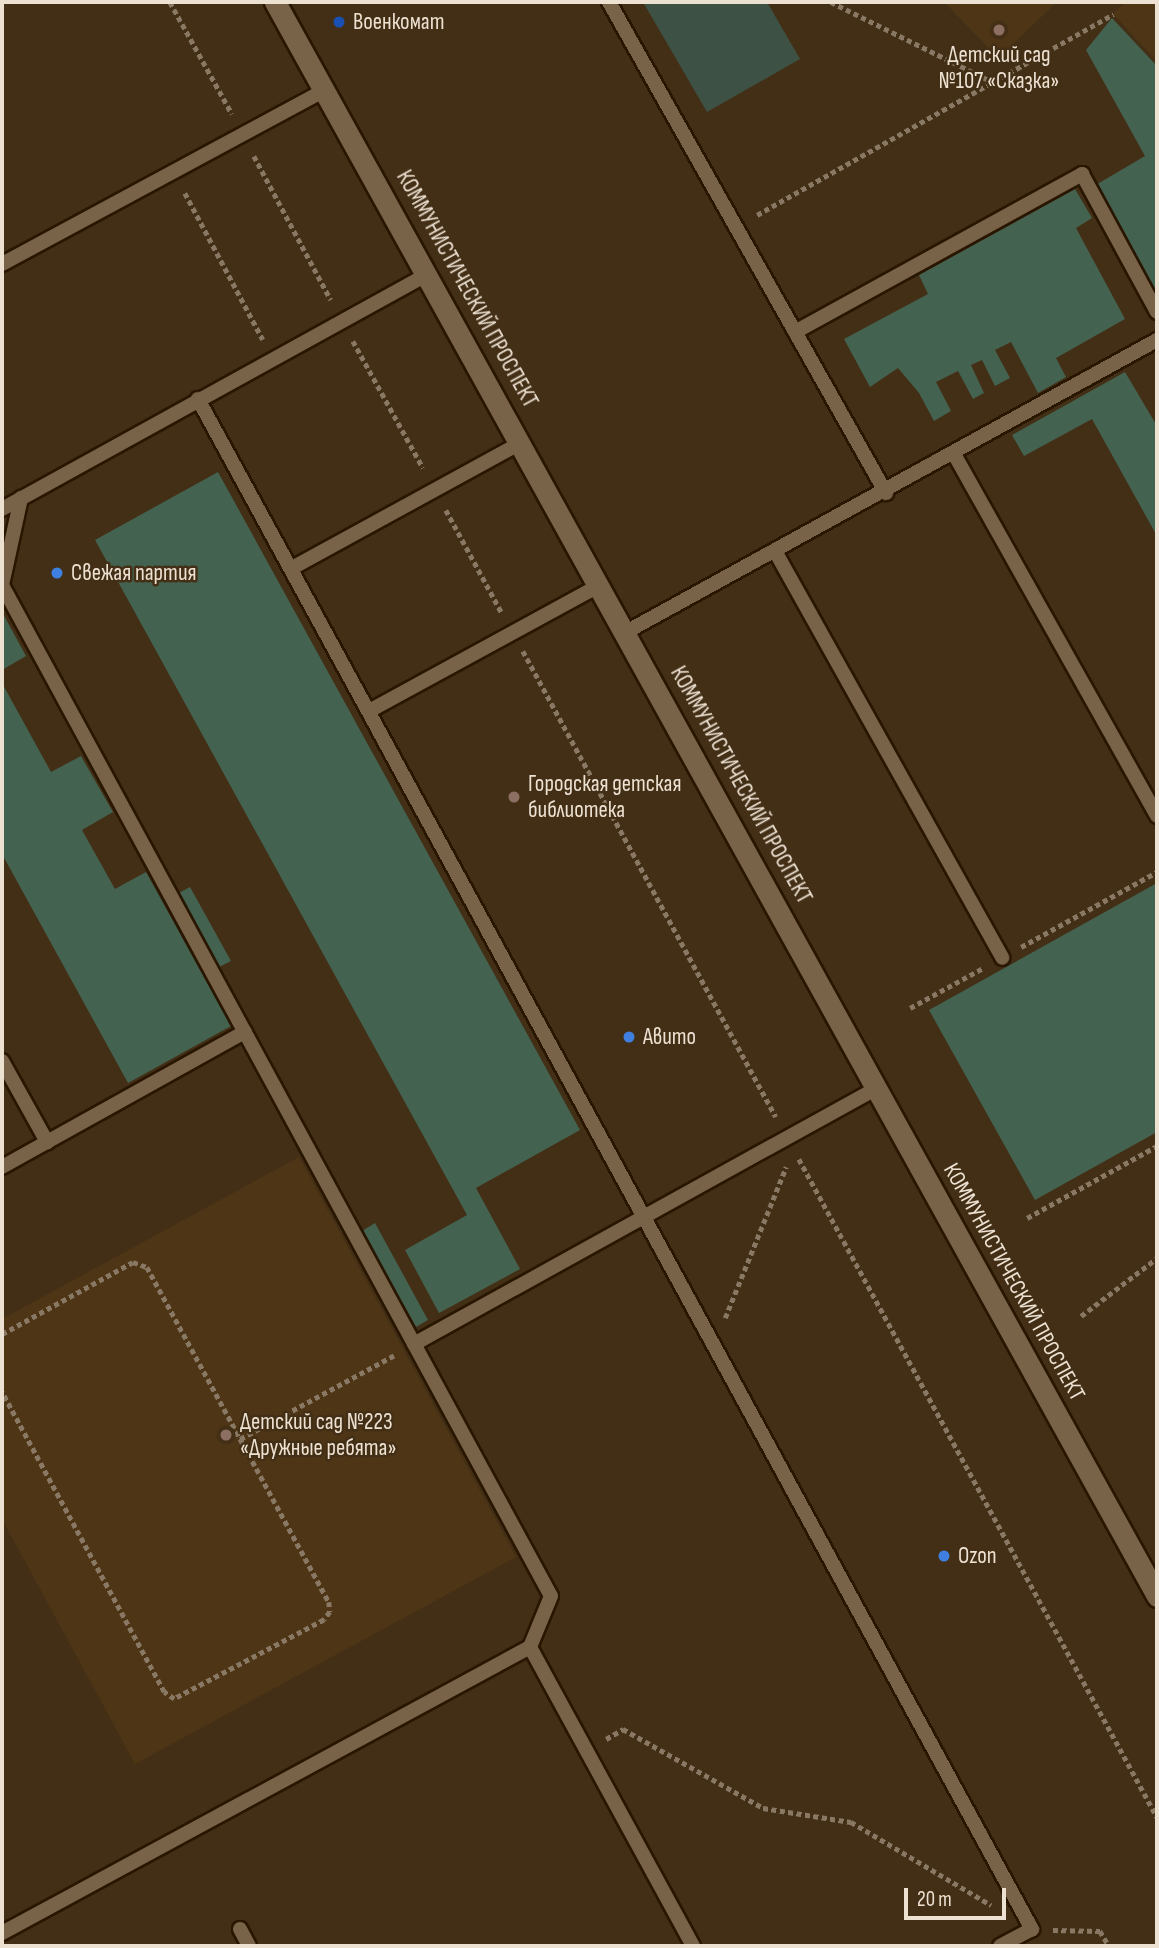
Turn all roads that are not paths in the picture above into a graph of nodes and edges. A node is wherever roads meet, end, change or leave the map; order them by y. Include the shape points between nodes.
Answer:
1 (275, 2) edge
2 (610, 2) edge
3 (325, 90) junction
4 (2, 264) edge
5 (428, 274) junction
6 (1157, 312) edge
7 (795, 332) junction
8 (1157, 340) edge
9 (198, 399) junction
10 (522, 442) junction
11 (954, 454) junction
12 (886, 493) junction
13 (21, 498) junction
14 (2, 509) edge
15 (775, 551) junction
16 (292, 568) junction
17 (600, 585) junction
18 (626, 632) junction
19 (369, 711) junction
20 (1157, 816) edge
21 (1002, 958) road end
22 (245, 1032) junction
23 (2, 1060) edge
24 (877, 1088) junction
25 (47, 1142) junction
26 (2, 1167) edge
27 (644, 1216) junction
28 (414, 1344) junction
29 (1157, 1596) edge
30 (530, 1647) junction
31 (240, 1929) dead end
32 (2, 1933) edge
33 (249, 1946) edge
34 (693, 1946) edge
35 (1000, 1946) edge

1 - 3 main road, КОММУНИСТИЧЕСКИЙ ПРОСПЕКТ
2 - 7 lane
3 - 4 lane
3 - 5 main road, КОММУНИСТИЧЕСКИЙ ПРОСПЕКТ
5 - 9 lane
5 - 10 main road, КОММУНИСТИЧЕСКИЙ ПРОСПЕКТ
6 - 7 lane via 1082,174
7 - 12 lane
8 - 11 lane
9 - 13 lane
9 - 16 lane
10 - 16 lane
10 - 17 main road, КОММУНИСТИЧЕСКИЙ ПРОСПЕКТ
11 - 12 lane
11 - 20 lane
12 - 15 lane
13 - 14 lane
13 - 22 lane via 2,585
15 - 18 lane
15 - 21 lane
16 - 19 lane
17 - 18 main road, КОММУНИСТИЧЕСКИЙ ПРОСПЕКТ
17 - 19 lane
18 - 24 main road, КОММУНИСТИЧЕСКИЙ ПРОСПЕКТ
19 - 27 lane
22 - 25 lane
22 - 28 lane
23 - 25 lane
24 - 27 lane via 790,1143
24 - 29 main road, КОММУНИСТИЧЕСКИЙ ПРОСПЕКТ
25 - 26 lane
27 - 28 lane
27 - 35 lane via 1032,1929
28 - 30 lane via 551,1596
30 - 32 lane
30 - 34 lane
31 - 33 lane

